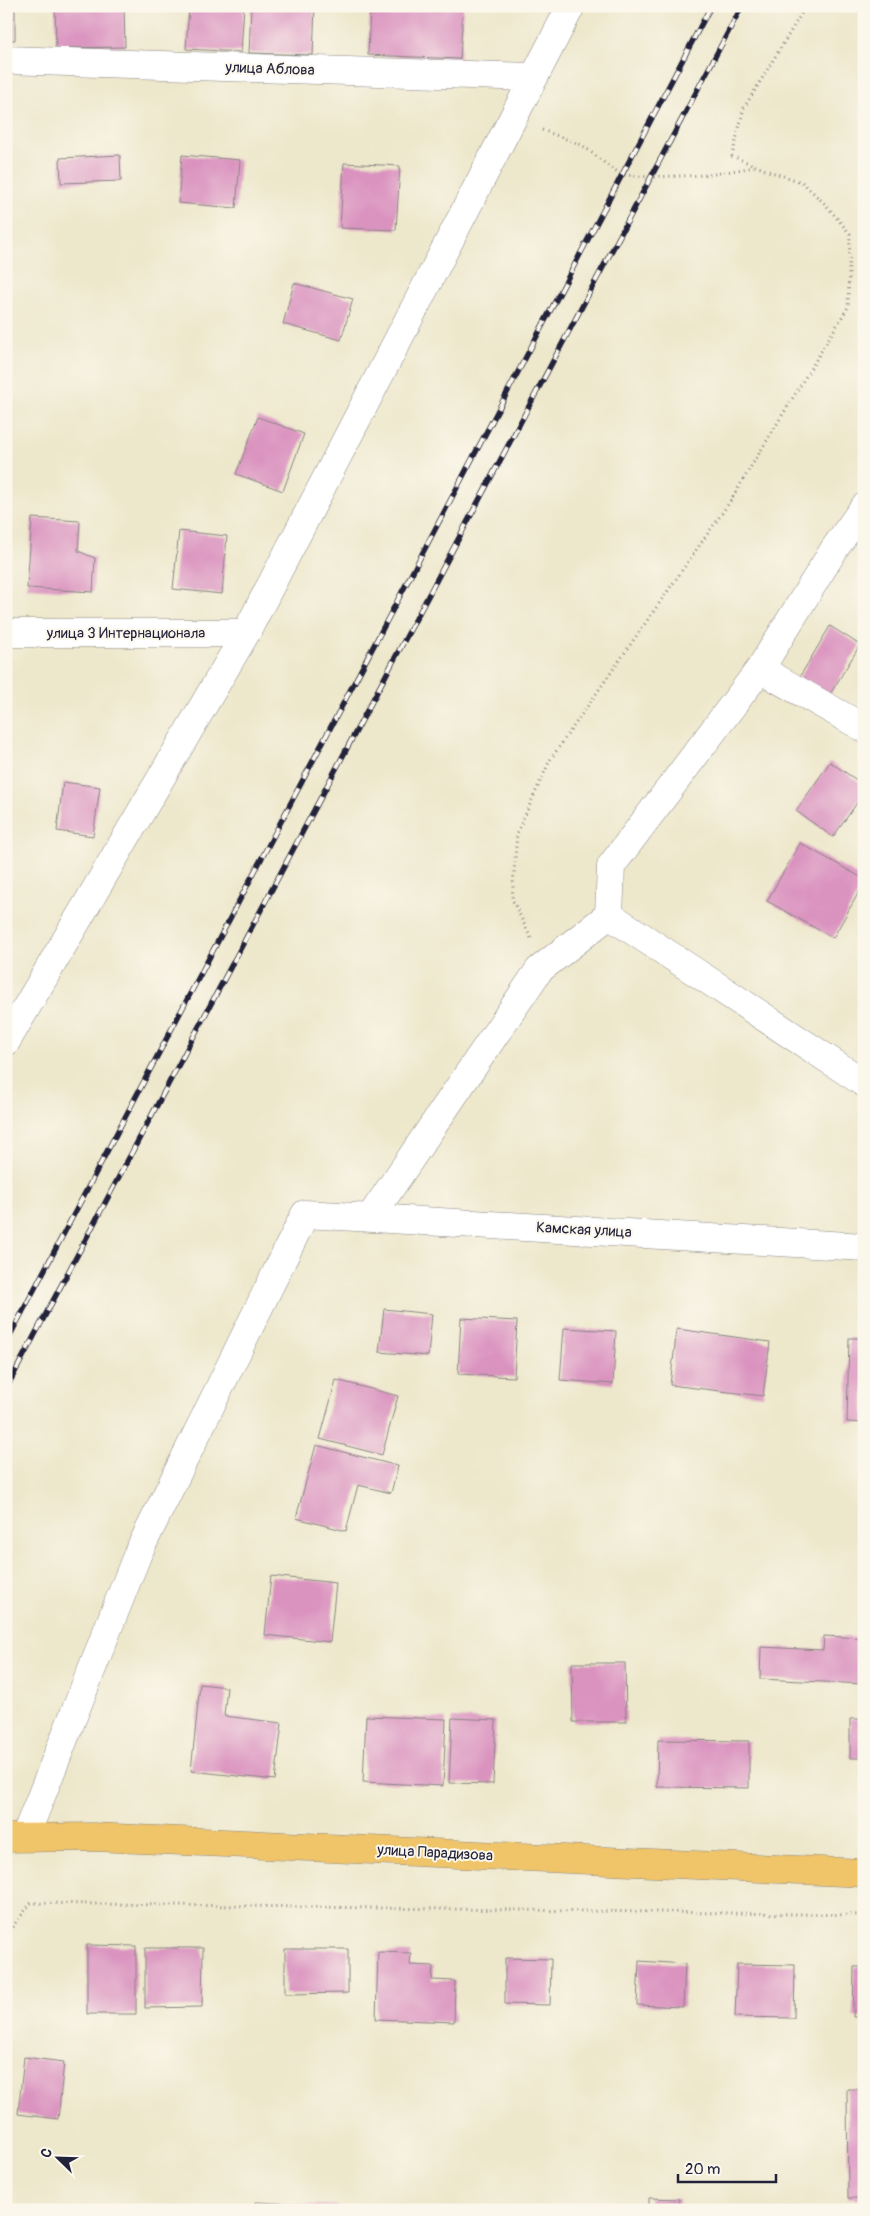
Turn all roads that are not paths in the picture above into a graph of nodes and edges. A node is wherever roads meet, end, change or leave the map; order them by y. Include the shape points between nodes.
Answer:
1 (571, 6) edge
2 (6, 60) edge
3 (533, 77) junction
4 (864, 507) edge
5 (6, 633) edge
6 (246, 633) junction
7 (760, 669) junction
8 (864, 728) edge
9 (609, 915) junction
10 (6, 1042) edge
11 (864, 1083) edge
12 (370, 1218) junction
13 (864, 1247) edge
14 (16, 1837) edge
15 (864, 1873) edge

1 - 3 street
2 - 3 street, улица Аблова
3 - 6 street
4 - 7 street
5 - 6 street, улица 3 Интернационала
6 - 10 street
7 - 8 street
7 - 9 street via 611,866
9 - 11 street
9 - 12 street via 539,970
12 - 13 street, Камская улица
12 - 14 street, Камская улица via 305,1214 138,1553
14 - 15 highway, улица Парадизова via 104,1838

